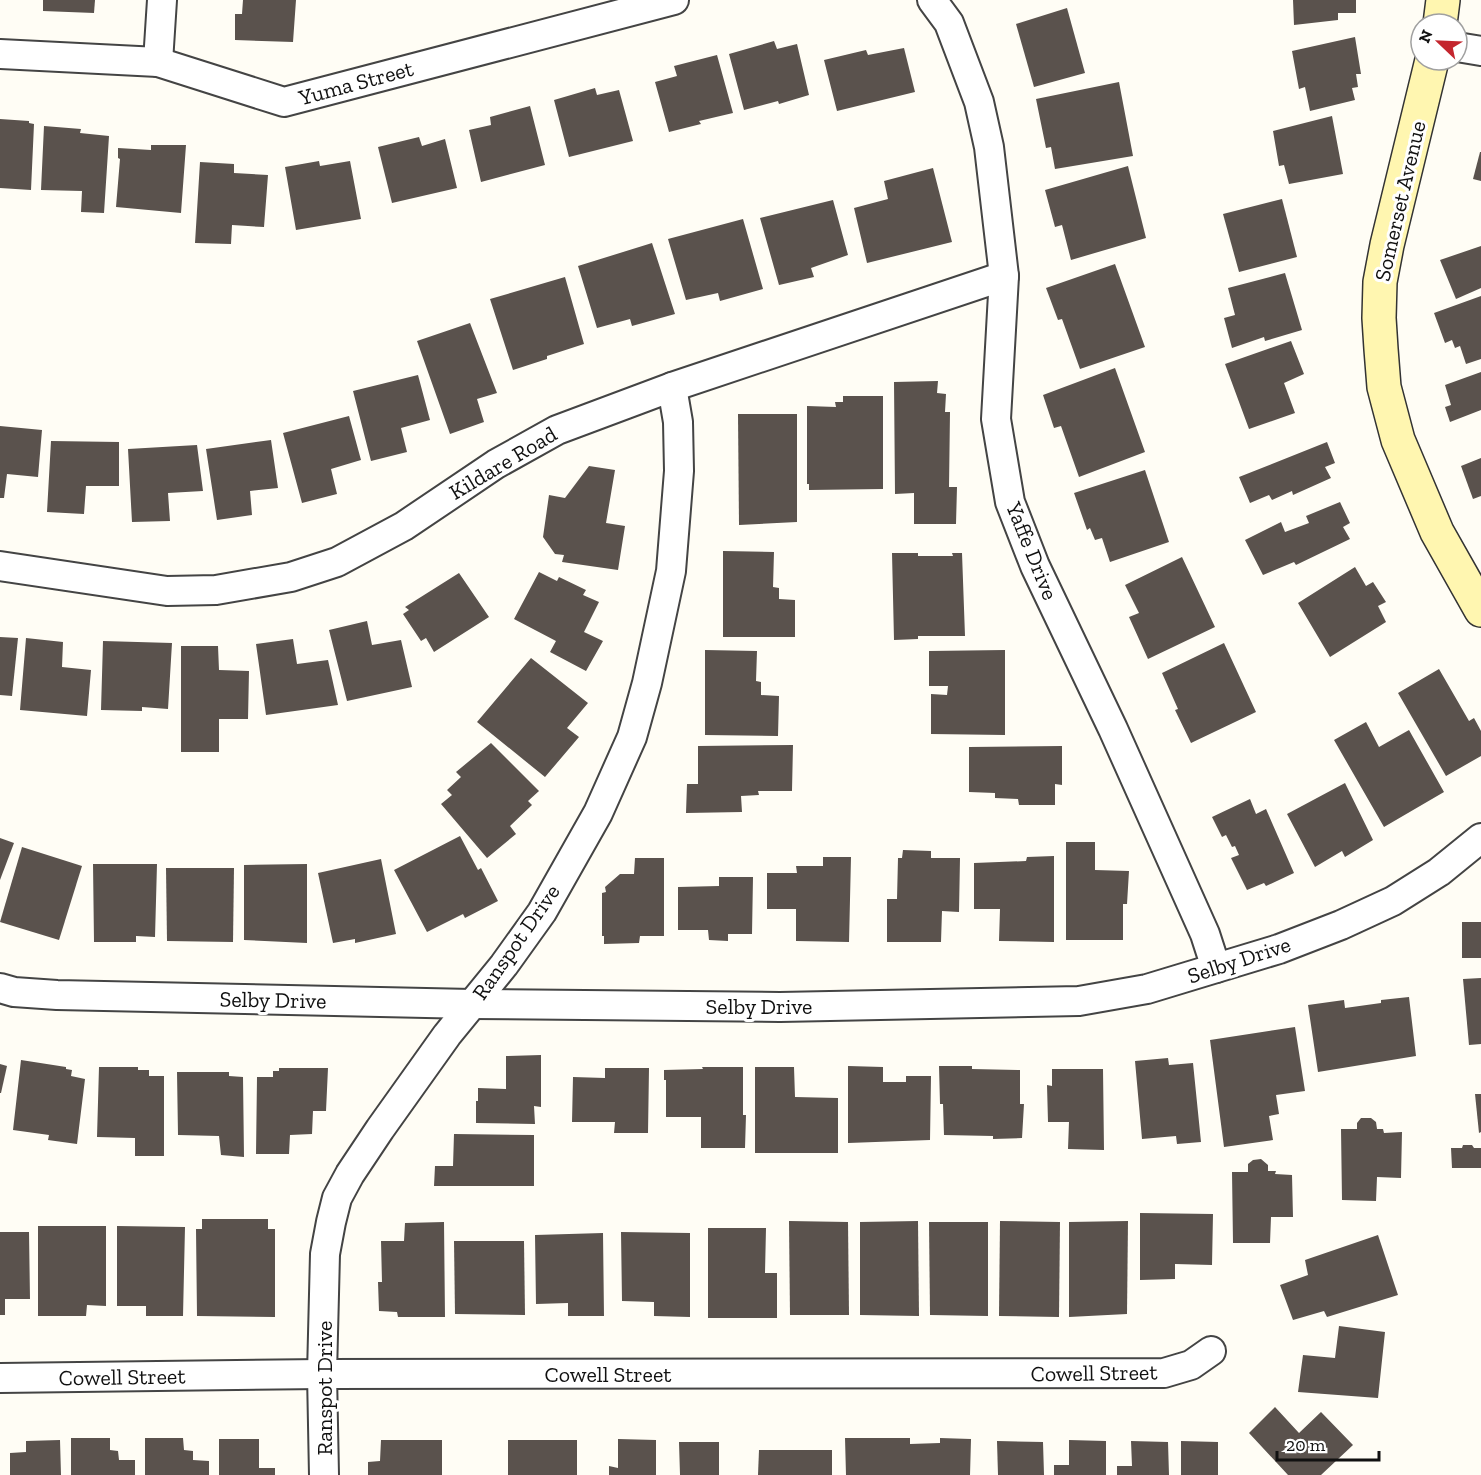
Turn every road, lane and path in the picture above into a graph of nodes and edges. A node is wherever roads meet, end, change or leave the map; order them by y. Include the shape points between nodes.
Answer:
1 (162, 0) edge
2 (674, 0) edge
3 (932, 0) edge
4 (0, 54) edge
5 (158, 62) junction
6 (1429, 72) edge
7 (1004, 276) junction
8 (672, 387) junction
9 (0, 566) edge
10 (1481, 610) edge
11 (1481, 838) edge
12 (1216, 968) junction
13 (0, 988) edge
14 (472, 1004) junction
15 (1211, 1351) dead end
16 (322, 1374) junction
17 (0, 1378) edge
18 (324, 1475) edge

1 - 5 street
2 - 5 street, Yuma Street via 284,102
3 - 7 street, Yaffe Drive via 949,23 979,102 989,147
4 - 5 street, Yuma Street
6 - 10 street, Somerset Avenue via 1380,282 1384,387 1398,440 1437,532
7 - 8 street, Kildare Road
7 - 12 street, Yaffe Drive via 996,419 1010,502 1035,566 1113,729
8 - 9 street, Kildare Road via 557,430 496,464 404,526 337,562 291,577 216,590 167,591
8 - 14 street, Ranspot Drive via 678,422 679,471 671,571 632,737 598,813 542,912
11 - 12 street, Selby Drive via 1393,901 1279,949
12 - 14 street, Selby Drive via 1147,989 1079,1002 780,1007
13 - 14 street, Selby Drive via 57,995
14 - 16 street, Ranspot Drive via 380,1129 337,1198 325,1254
15 - 16 street, Cowell Street via 1191,1365 1164,1373
16 - 17 street, Cowell Street
16 - 18 street, Ranspot Drive

